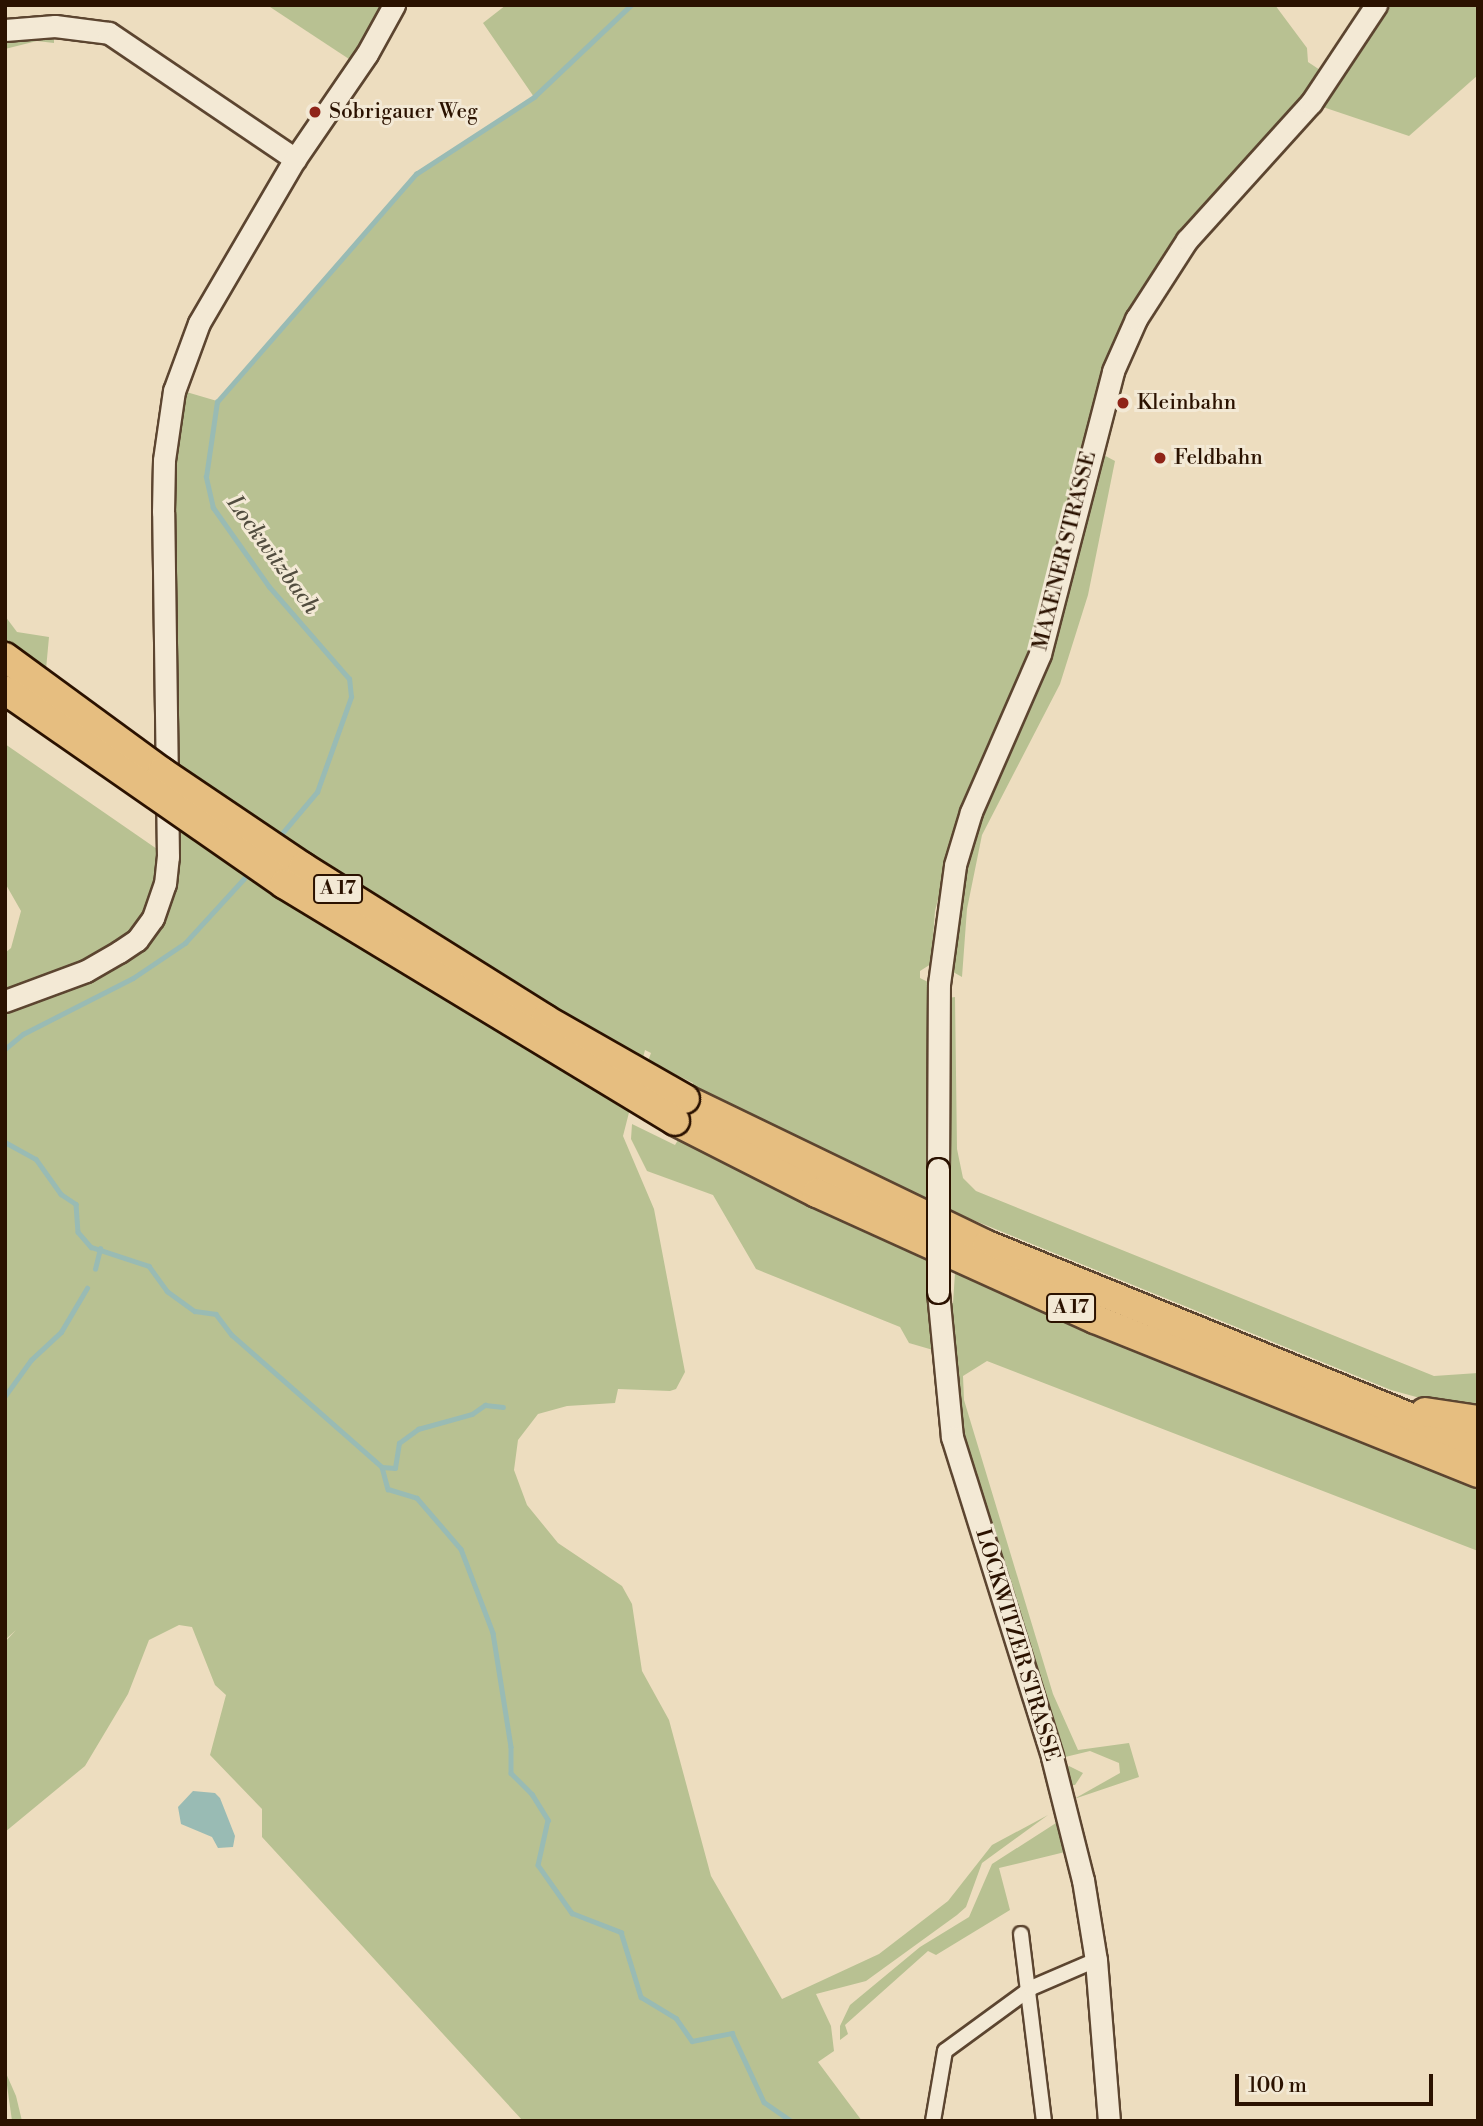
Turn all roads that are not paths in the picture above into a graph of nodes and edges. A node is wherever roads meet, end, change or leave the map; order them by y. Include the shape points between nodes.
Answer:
1 (394, 5) edge
2 (1376, 5) edge
3 (5, 30) edge
4 (295, 159) junction
5 (5, 657) edge
6 (5, 690) edge
7 (5, 1001) edge
8 (680, 1110) junction
9 (938, 1168) joint
10 (1377, 1405) junction
11 (1478, 1420) edge
12 (1478, 1445) edge
13 (1478, 1473) edge
14 (1021, 1934) dead end
15 (1096, 1961) junction
16 (1031, 1988) junction
17 (933, 2121) edge
18 (1044, 2121) edge
19 (1109, 2121) edge

1 - 4 street via 367,54
2 - 9 street, MAXENER STRASSE via 1311,103 1187,240 1136,319 1113,372 1040,653 971,812 955,864 939,984
3 - 4 street via 55,26 109,33
4 - 7 street via 200,323 184,356 168,416 163,512 165,884 153,918 137,940 86,971
5 - 8 highway, A 17, bridge via 162,772 303,867
6 - 8 highway, A 17, bridge via 284,884
8 - 10 highway, A 17 via 977,1240
8 - 13 highway, A 17 via 817,1193 1095,1319
9 - 15 street, LOCKWITZER STRASSE, bridge via 938,1293 952,1437 1066,1804
10 - 11 highway
10 - 12 highway, A 17
14 - 16 street
15 - 16 street
15 - 19 street, LOCKWITZER STRASSE
16 - 17 street via 945,2051
16 - 18 street

